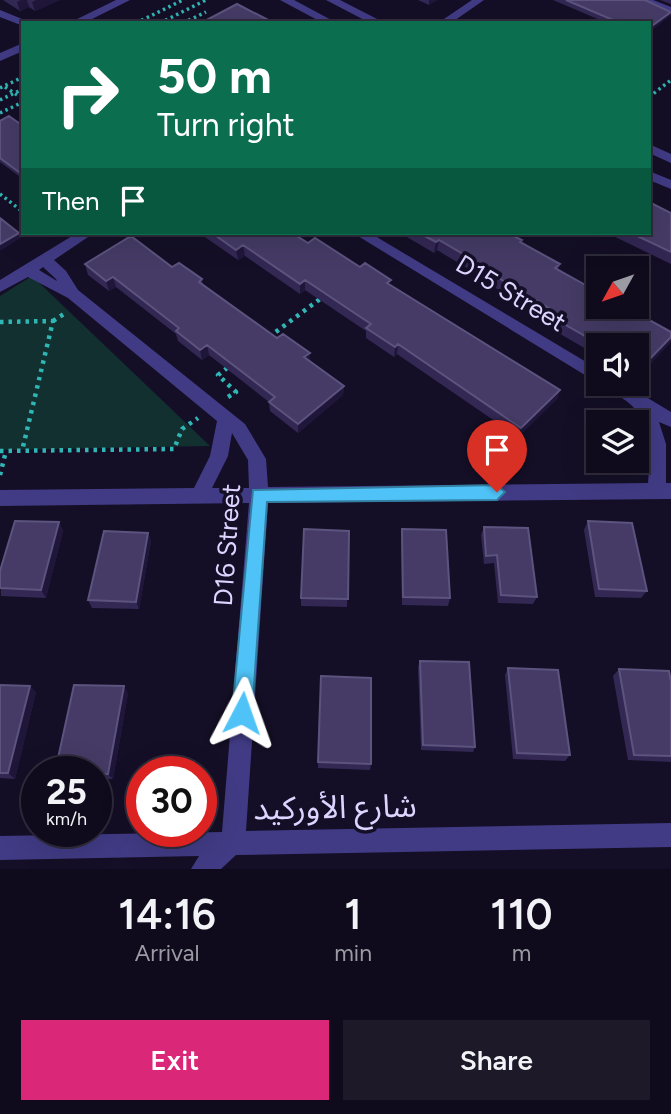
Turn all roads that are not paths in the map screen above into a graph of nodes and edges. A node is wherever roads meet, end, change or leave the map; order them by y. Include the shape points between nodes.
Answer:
1 (125, 0) edge
2 (285, 0) edge
3 (331, 0) edge
4 (479, 0) edge
5 (643, 0) edge
6 (671, 11) edge
7 (0, 13) edge
8 (78, 21) edge
9 (328, 21) edge
10 (376, 21) edge
11 (444, 21) edge
12 (17, 22) edge
13 (21, 47) edge
14 (0, 57) edge
15 (651, 149) edge
16 (671, 159) edge
17 (651, 176) edge
18 (671, 185) edge
19 (84, 235) edge
20 (363, 235) edge
21 (44, 260) junction
22 (28, 269) junction
23 (0, 287) edge
24 (73, 294) junction
25 (586, 370) edge
26 (630, 396) edge
27 (639, 402) junction
28 (226, 418) junction
29 (671, 420) edge
30 (663, 491) edge
31 (259, 495) junction
32 (199, 496) junction
33 (0, 498) edge
34 (671, 835) edge
35 (233, 842) junction
36 (0, 848) edge
37 (203, 869) edge

1 - 8 street
2 - 9 street
3 - 10 street
4 - 11 street
5 - 6 street
7 - 12 street
13 - 14 street
15 - 16 street
17 - 18 street
19 - 21 street
20 - 25 street, D15 Street
21 - 22 street
21 - 24 street, D16 Street
22 - 23 street
22 - 24 street, D16 Street
24 - 28 street, D16 Street
26 - 27 street
27 - 29 street
27 - 30 street via 650,415 659,447
28 - 31 street, D16 Street via 250,443 257,459
28 - 32 street via 219,456
30 - 31 street
31 - 32 street
31 - 35 street, D16 Street
32 - 33 street
34 - 35 street, شارع الأوركيد
35 - 36 street, شارع الأوركيد
35 - 37 street

